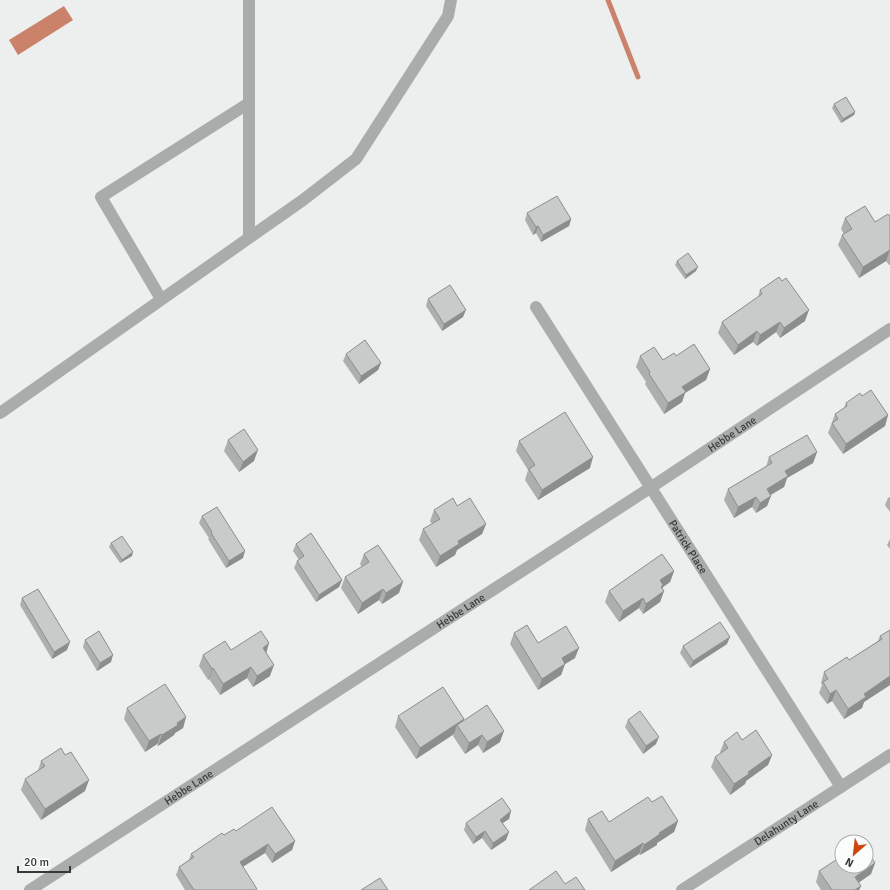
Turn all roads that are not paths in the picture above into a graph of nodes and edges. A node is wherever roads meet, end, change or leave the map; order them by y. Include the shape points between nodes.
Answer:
1 (249, 0) edge
2 (450, 0) edge
3 (249, 103) junction
4 (249, 237) junction
5 (161, 299) junction
6 (536, 307) dead end
7 (890, 329) edge
8 (0, 413) edge
9 (650, 488) junction
10 (890, 755) edge
11 (841, 787) junction
12 (30, 890) edge
13 (682, 890) edge

1 - 3 street
2 - 4 street via 448,16 356,159
3 - 4 street
3 - 5 street via 101,198
4 - 5 street
5 - 8 street
6 - 9 street, Patrick Place
7 - 9 street, Hebbe Lane
9 - 11 street, Patrick Place
9 - 12 street, Hebbe Lane
10 - 11 street, Delahunty Lane
11 - 13 street, Delahunty Lane

